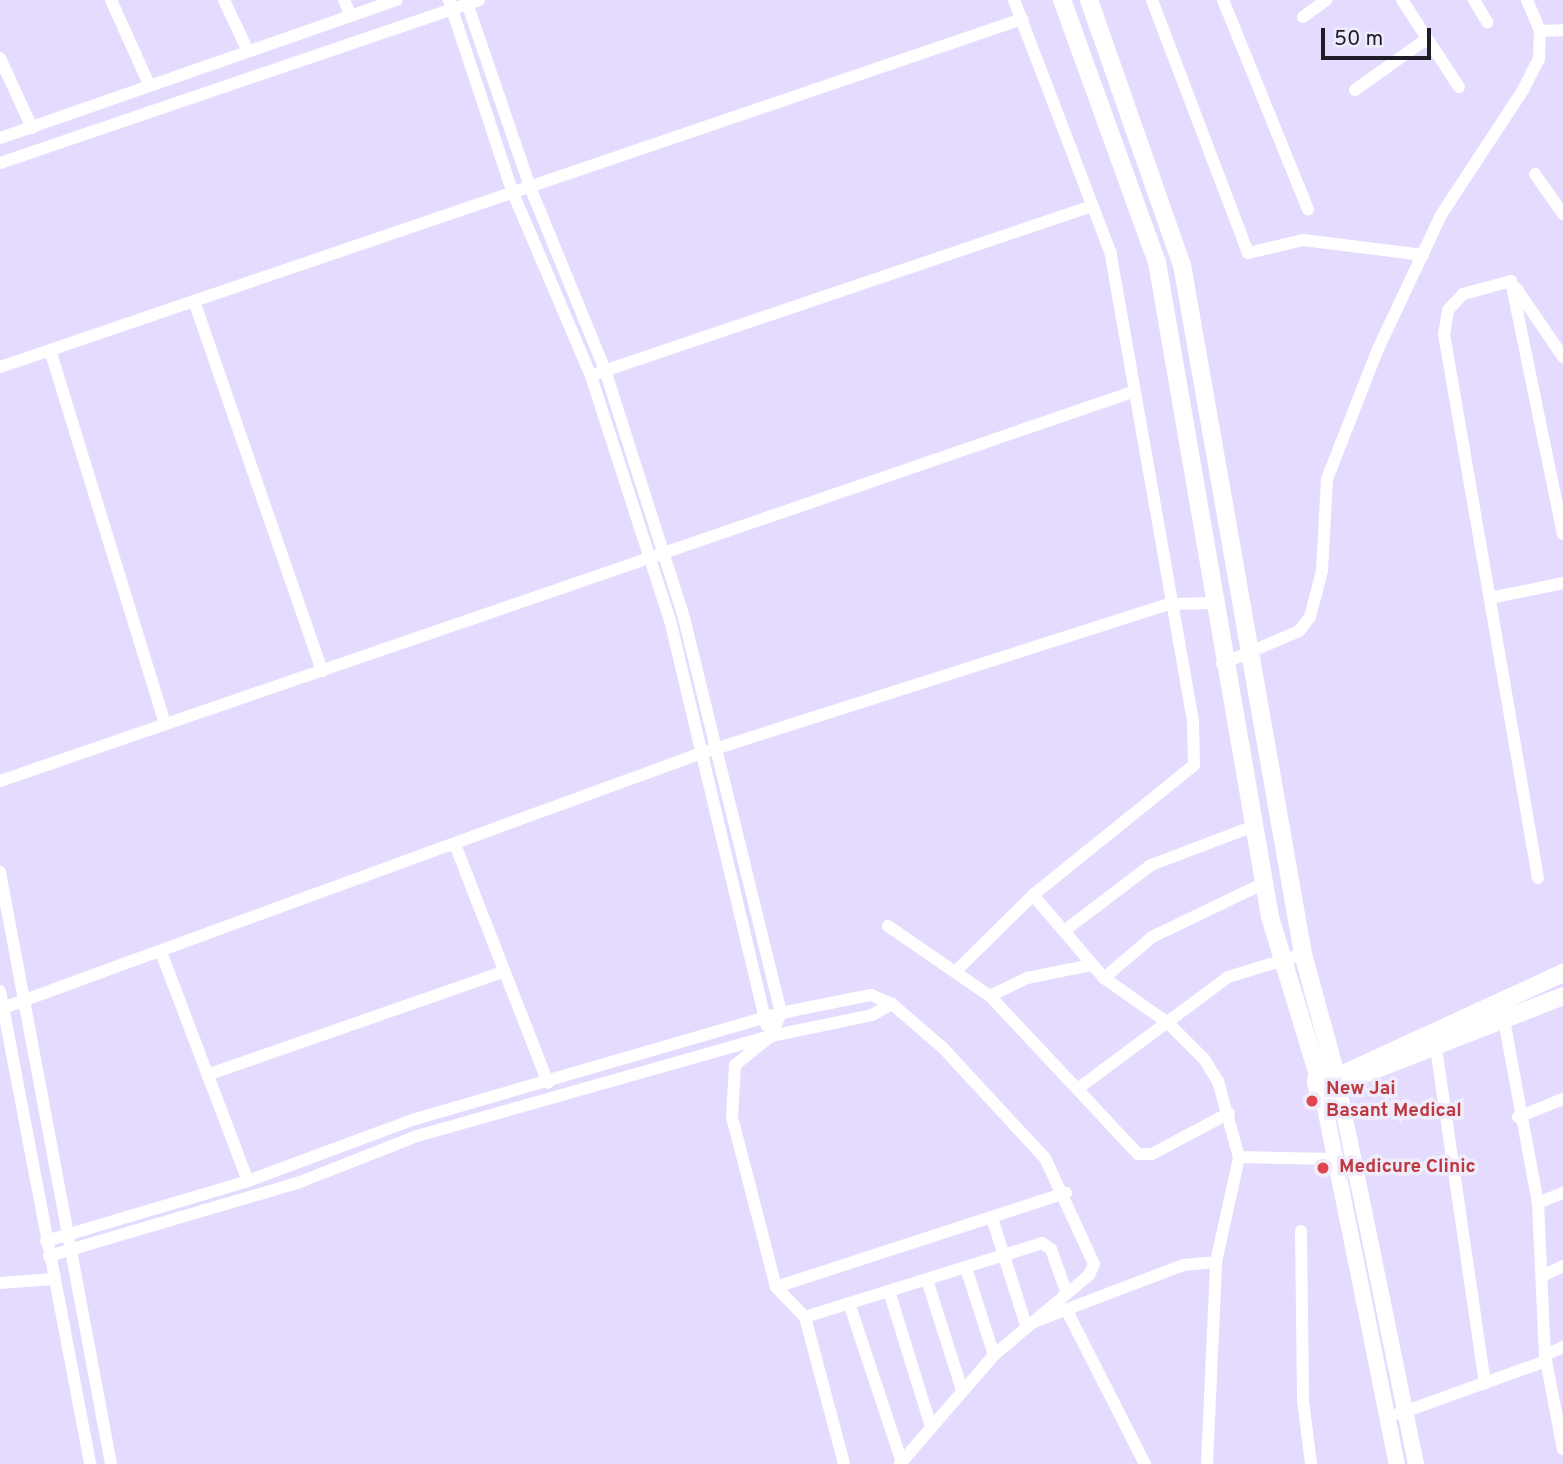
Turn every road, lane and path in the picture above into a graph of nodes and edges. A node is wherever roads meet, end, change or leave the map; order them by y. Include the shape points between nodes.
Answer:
1 (111, 0) edge
2 (224, 0) edge
3 (344, 0) edge
4 (397, 0) edge
5 (1014, 0) edge
6 (1062, 0) edge
7 (1089, 0) edge
8 (1153, 0) edge
9 (1223, 0) edge
10 (1326, 0) edge
11 (1402, 0) edge
12 (1474, 0) edge
13 (1527, 0) edge
14 (472, 1) edge
15 (449, 5) edge
16 (351, 16) junction
17 (1303, 17) dead end
18 (1022, 19) junction
19 (1487, 22) dead end
20 (1563, 30) edge
21 (1540, 31) junction
22 (1425, 40) junction
23 (247, 49) junction
24 (0, 58) edge
25 (149, 84) junction
26 (1460, 87) dead end
27 (1355, 90) dead end
28 (32, 128) junction
29 (0, 138) edge
30 (0, 163) edge
31 (1535, 174) dead end
32 (530, 187) junction
33 (513, 193) junction
34 (1092, 206) junction
35 (1308, 209) dead end
36 (1563, 214) edge
37 (1423, 255) junction
38 (1511, 281) junction
39 (194, 301) junction
40 (50, 350) junction
41 (1563, 357) edge
42 (0, 368) edge
43 (606, 370) junction
44 (591, 376) junction
45 (1132, 392) junction
46 (1559, 485) edge
47 (1563, 534) edge
48 (663, 551) junction
49 (650, 556) junction
50 (1563, 583) edge
51 (1490, 598) junction
52 (1214, 603) junction
53 (1170, 604) junction
54 (1252, 655) junction
55 (1222, 664) junction
56 (322, 671) junction
57 (165, 723) junction
58 (713, 749) junction
59 (699, 754) junction
60 (0, 781) edge
61 (1254, 826) junction
62 (456, 847) junction
63 (0, 872) edge
64 (1538, 878) dead end
65 (1264, 883) junction
66 (1033, 895) junction
67 (888, 926) dead end
68 (1064, 931) junction
69 (161, 951) junction
70 (1303, 954) junction
71 (1280, 959) junction
72 (1091, 965) junction
73 (956, 971) junction
74 (502, 972) junction
75 (1563, 974) edge
76 (1104, 978) junction
77 (0, 991) edge
78 (990, 996) junction
79 (1563, 996) edge
80 (20, 1002) junction
81 (892, 1004) junction
82 (3, 1008) junction
83 (782, 1013) junction
84 (764, 1018) junction
85 (1504, 1020) junction
86 (1168, 1023) junction
87 (771, 1036) junction
88 (1436, 1048) junction
89 (207, 1075) junction
90 (1332, 1081) junction
91 (548, 1083) junction
92 (1080, 1087) junction
93 (1563, 1099) edge
94 (1229, 1113) junction
95 (1518, 1117) junction
96 (1239, 1157) junction
97 (1334, 1158) junction
98 (247, 1181) junction
99 (1066, 1193) junction
100 (1563, 1193) edge
101 (1538, 1203) junction
102 (992, 1218) junction
103 (1301, 1231) dead end
104 (64, 1236) junction
105 (46, 1241) junction
106 (67, 1252) junction
107 (49, 1256) junction
108 (1005, 1256) junction
109 (1216, 1262) junction
110 (1563, 1266) edge
111 (966, 1268) junction
112 (1542, 1276) junction
113 (53, 1279) junction
114 (928, 1279) junction
115 (0, 1283) edge
116 (776, 1287) junction
117 (889, 1291) junction
118 (1066, 1291) junction
119 (849, 1303) junction
120 (1066, 1309) junction
121 (805, 1317) junction
122 (1026, 1325) junction
123 (1563, 1347) edge
124 (994, 1354) junction
125 (1546, 1358) junction
126 (1485, 1383) junction
127 (962, 1390) junction
128 (1406, 1411) junction
129 (1387, 1418) junction
130 (931, 1427) junction
131 (1562, 1440) edge
132 (901, 1463) edge
133 (90, 1464) edge
134 (111, 1464) edge
135 (844, 1464) edge
136 (1145, 1464) edge
137 (1207, 1464) edge
138 (1311, 1464) edge
139 (1397, 1464) edge
140 (1416, 1464) edge

1 - 25 street
2 - 23 street
3 - 16 street
4 - 16 street
5 - 18 street
6 - 52 main road via 1157,262
7 - 54 main road via 1182,265
8 - 37 street via 1248,253 1303,240
9 - 35 street
10 - 17 street
11 - 22 street
12 - 19 street
13 - 21 street
14 - 15 street
14 - 32 street
15 - 30 street
15 - 33 street
16 - 23 street
18 - 32 street
18 - 34 street
20 - 21 street
21 - 37 street via 1539,59 1523,90 1441,215
22 - 26 street
22 - 27 street
23 - 25 street
24 - 28 street
25 - 28 street
28 - 29 street
31 - 36 street
32 - 33 street
32 - 43 street
33 - 39 street
33 - 44 street
34 - 43 street
34 - 45 street via 1111,254
37 - 54 street via 1327,479 1317,603 1300,631
38 - 41 street
38 - 46 street
38 - 51 street via 1462,294 1444,321
39 - 40 street
39 - 56 street
40 - 42 street
40 - 57 street
43 - 44 street
43 - 48 street
44 - 49 street
45 - 48 street
45 - 53 street
46 - 47 street
48 - 49 street
48 - 58 street
49 - 56 street
49 - 59 street
50 - 51 street
51 - 64 street
52 - 53 street
52 - 55 main road
53 - 58 street
53 - 66 street via 1193,721 1194,765
54 - 55 street
54 - 70 main road
55 - 61 main road
56 - 57 street
57 - 60 street
58 - 59 street
58 - 83 street
59 - 62 street
59 - 84 street
61 - 65 main road
61 - 68 street via 1152,865
62 - 69 street
62 - 74 street
63 - 80 street
65 - 71 main road
65 - 76 street via 1162,932
66 - 68 street
66 - 73 street
67 - 73 street via 936,963
68 - 72 street
69 - 80 street
69 - 89 street
70 - 71 street
70 - 90 main road
71 - 86 street via 1228,978
71 - 90 main road
72 - 76 street
72 - 78 street via 1027,978
73 - 78 street
74 - 89 street
74 - 91 street
75 - 90 main road
76 - 86 street
77 - 82 street
78 - 92 street
79 - 85 main road
80 - 82 street
80 - 104 street
81 - 83 street via 871,995
81 - 87 street via 872,1015
81 - 99 street via 1003,1111 1045,1158
82 - 105 street
83 - 84 street
83 - 87 street
84 - 87 street
84 - 91 street
85 - 88 main road
85 - 95 street
86 - 92 street
86 - 94 street via 1204,1059
87 - 106 street via 417,1136 300,1182
87 - 116 street via 735,1065 730,1088 747,1187
88 - 90 main road
88 - 126 street
89 - 98 street
90 - 97 street
90 - 128 street
91 - 98 street via 412,1120
92 - 94 street via 1144,1157
93 - 95 street
94 - 96 street
95 - 101 street
96 - 97 street
96 - 109 street
97 - 129 street
98 - 104 street
99 - 102 street
99 - 118 street via 1094,1264
100 - 101 street
101 - 112 street
102 - 108 street
102 - 116 street
103 - 138 street via 1303,1400
104 - 105 street
104 - 106 street
105 - 107 street
106 - 107 street
106 - 134 street
107 - 113 street
108 - 111 street
108 - 118 street via 1042,1243 1051,1249
108 - 122 street
109 - 120 street via 1183,1265
109 - 137 street
110 - 112 street
111 - 114 street
111 - 124 street
112 - 125 street
113 - 115 street
113 - 133 street
114 - 117 street
114 - 127 street
116 - 121 street
117 - 119 street
117 - 130 street
118 - 122 street
119 - 121 street
119 - 132 street
120 - 122 street
120 - 136 street
121 - 135 street
122 - 124 street
123 - 125 street
124 - 127 street
125 - 126 street
125 - 131 street
126 - 128 street
127 - 130 street
128 - 129 street
128 - 140 street
129 - 139 street
130 - 132 street

